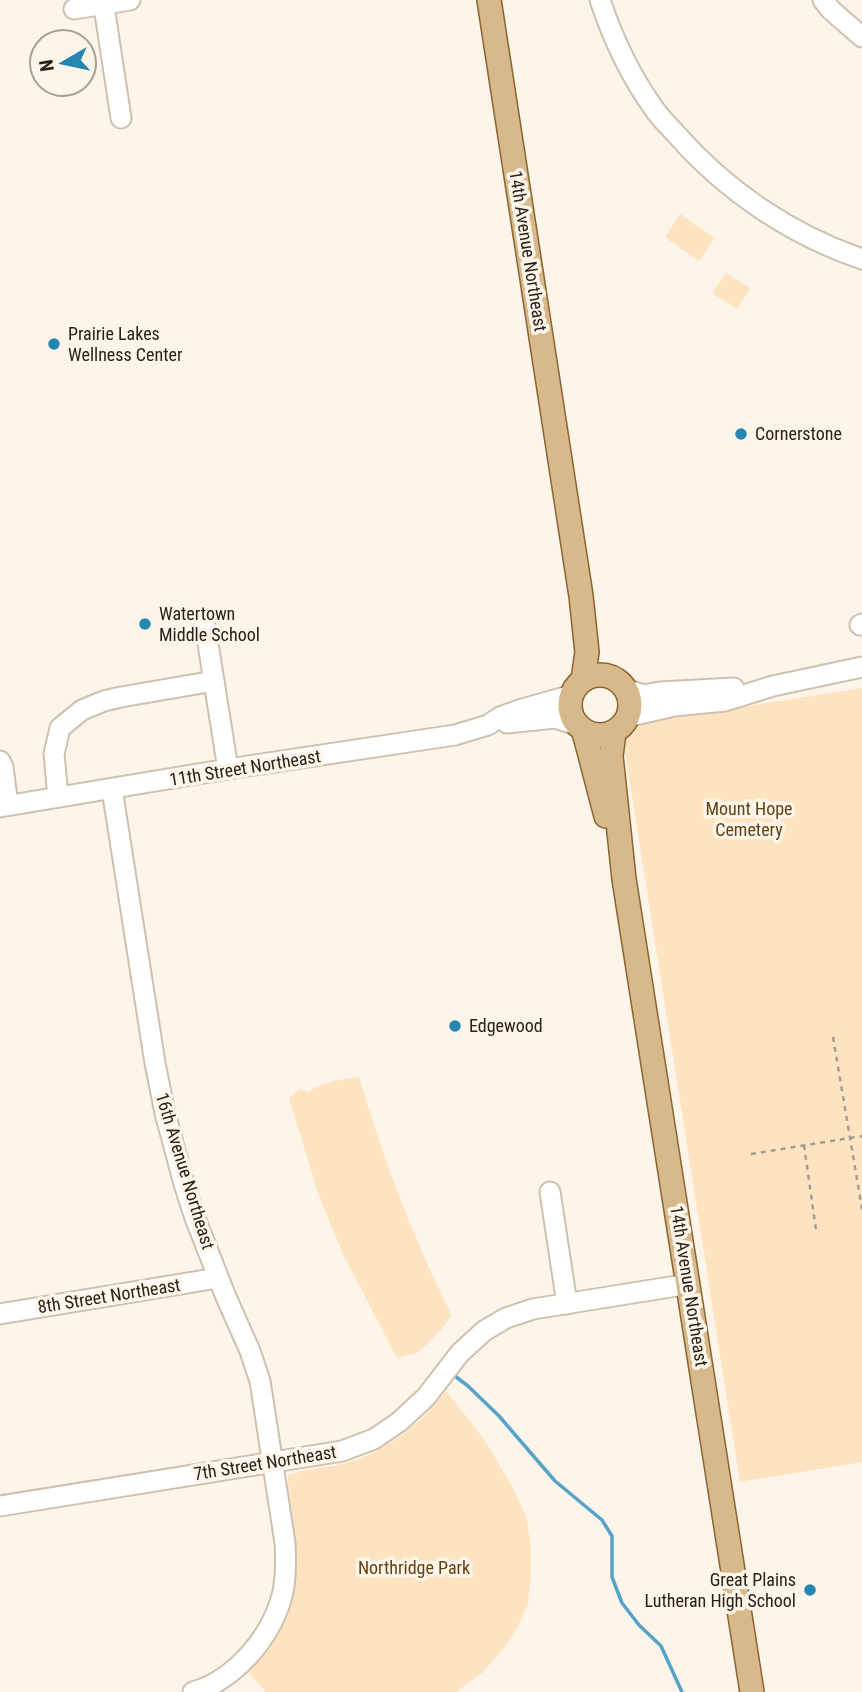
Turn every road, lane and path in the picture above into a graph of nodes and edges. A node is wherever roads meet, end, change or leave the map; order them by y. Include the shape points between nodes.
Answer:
1 (130, 0) edge
2 (489, 0) edge
3 (600, 0) edge
4 (823, 0) edge
5 (103, 2) edge
6 (74, 9) dead end
7 (862, 37) edge
8 (121, 118) dead end
9 (862, 259) edge
10 (567, 502) junction
11 (205, 619) dead end
12 (862, 667) edge
13 (214, 681) junction
14 (618, 683) junction
15 (774, 686) junction
16 (577, 687) junction
17 (488, 725) junction
18 (621, 725) junction
19 (581, 728) junction
20 (0, 761) edge
21 (228, 769) junction
22 (113, 789) junction
23 (58, 797) junction
24 (4, 806) edge
25 (624, 879) junction
26 (833, 1037) dead end
27 (862, 1136) edge
28 (851, 1138) junction
29 (804, 1145) junction
30 (751, 1154) dead end
31 (550, 1192) dead end
32 (862, 1209) edge
33 (816, 1230) dead end
34 (218, 1278) junction
35 (689, 1284) junction
36 (567, 1304) junction
37 (0, 1314) edge
38 (273, 1463) junction
39 (0, 1506) edge
40 (193, 1692) edge
41 (752, 1692) edge

1 - 5 street
2 - 10 main road, 14th Avenue Northeast
3 - 9 street via 628,66 656,111 718,177 792,228
4 - 7 street
5 - 6 street
5 - 8 street
10 - 14 main road, 14th Avenue Northeast via 603,650
10 - 16 main road, 14th Avenue Northeast via 587,652
11 - 13 street
12 - 15 street
13 - 21 street
13 - 23 street via 121,697 82,710 60,728 54,754
14 - 15 street via 644,695
14 - 16 main road via 601,675
14 - 18 main road via 630,708
15 - 18 street via 725,701 674,706
16 - 17 street, 11th Street Northeast
16 - 19 main road via 570,710
17 - 19 street, 11th Street Northeast via 555,718
17 - 21 street, 11th Street Northeast via 428,740
18 - 19 main road via 604,735
18 - 25 main road, 14th Avenue Northeast via 611,756
19 - 25 main road, 14th Avenue Northeast
20 - 24 street
21 - 22 street, 11th Street Northeast
22 - 23 street, 11th Street Northeast
22 - 34 street, 16th Avenue Northeast via 160,1092 184,1184
23 - 24 street, 11th Street Northeast
25 - 35 main road, 14th Avenue Northeast
26 - 28 path
27 - 28 path
28 - 29 path
28 - 32 path
29 - 30 path
29 - 33 path
31 - 36 street
34 - 37 street, 8th Street Northeast
34 - 38 street, 16th Avenue Northeast via 256,1366
35 - 36 street, 7th Street Northeast
35 - 41 main road, 14th Avenue Northeast
36 - 38 street, 7th Street Northeast via 519,1313 484,1331 414,1409 374,1438 342,1451
38 - 39 street, 7th Street Northeast
38 - 40 street, 16th Avenue Northeast via 286,1560 278,1608 238,1665 211,1686

